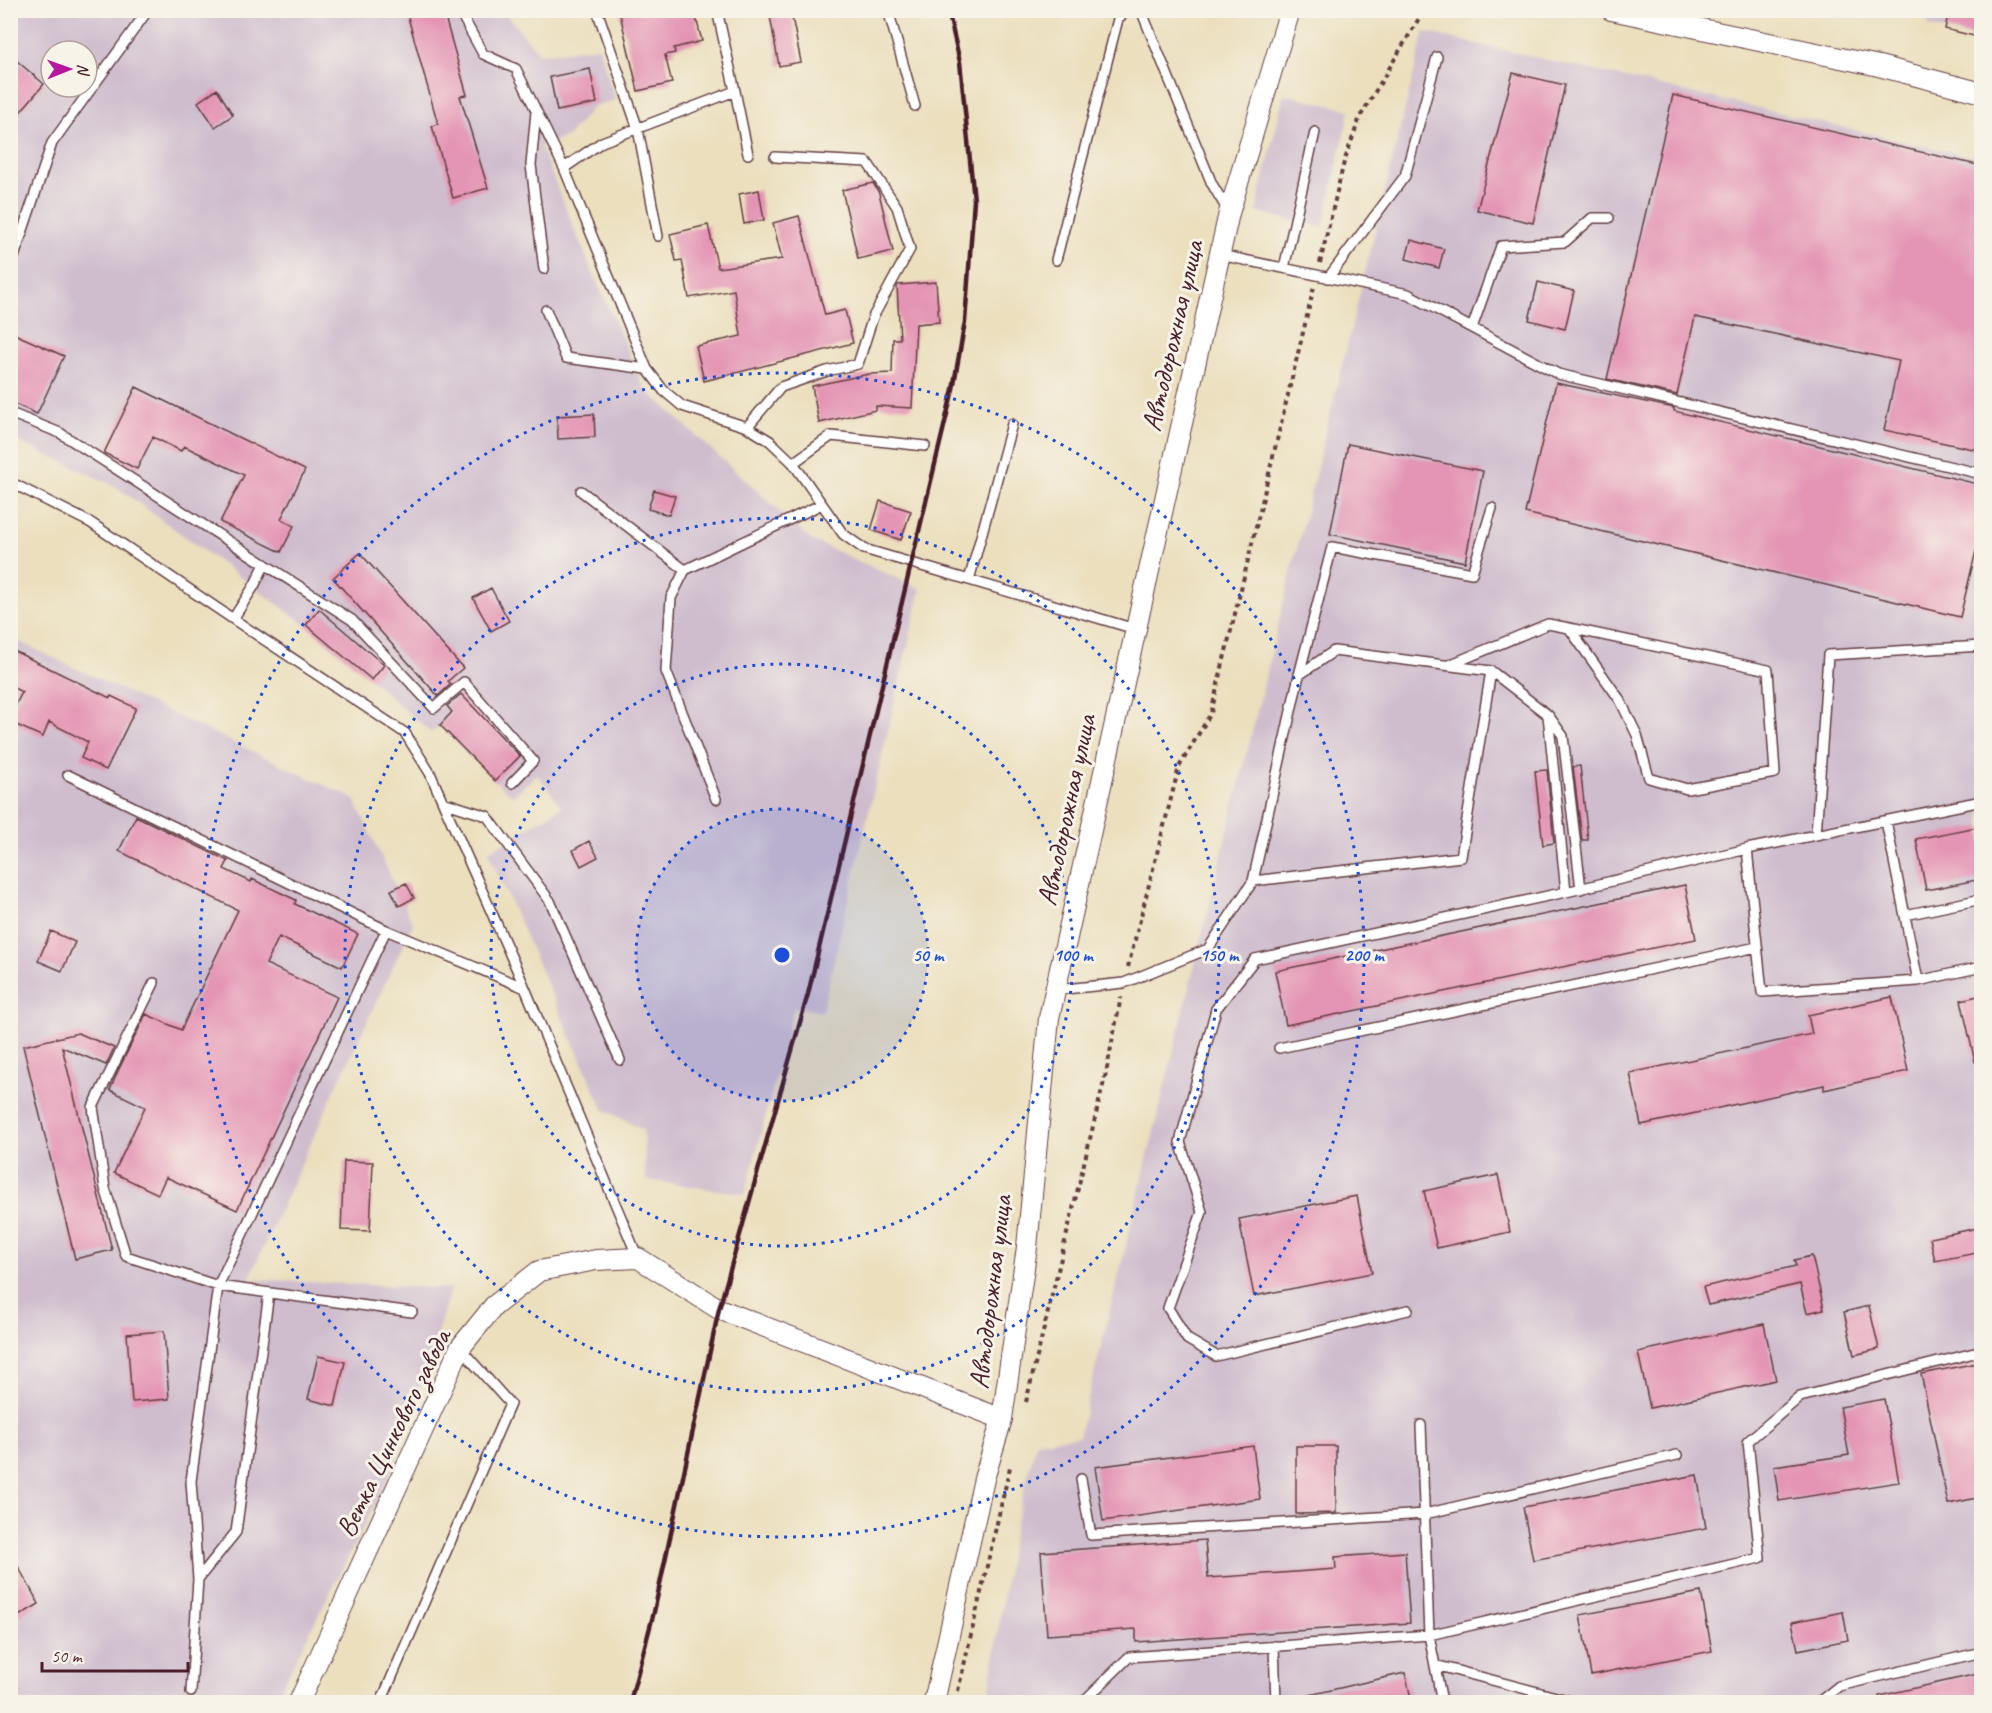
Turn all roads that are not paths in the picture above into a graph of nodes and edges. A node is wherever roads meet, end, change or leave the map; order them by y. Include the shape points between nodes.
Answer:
1 (148, 10) edge
2 (459, 10) edge
3 (597, 10) edge
4 (717, 10) edge
5 (888, 10) edge
6 (1126, 10) edge
7 (1141, 10) edge
8 (1290, 10) edge
9 (1611, 10) edge
10 (1437, 57) dead end
11 (735, 92) junction
12 (1982, 93) edge
13 (915, 106) dead end
14 (536, 110) junction
15 (638, 129) junction
16 (1315, 132) dead end
17 (748, 154) dead end
18 (775, 157) dead end
19 (564, 168) junction
20 (1229, 213) junction
21 (1609, 218) dead end
22 (658, 236) dead end
23 (1220, 255) junction
24 (1056, 260) dead end
25 (1284, 268) junction
26 (10, 269) edge
27 (544, 269) dead end
28 (1328, 278) junction
29 (546, 310) dead end
30 (1472, 328) junction
31 (647, 369) junction
32 (10, 413) edge
33 (1012, 424) dead end
34 (747, 427) junction
35 (925, 446) dead end
36 (793, 463) junction
37 (1982, 474) edge
38 (10, 482) edge
39 (581, 490) dead end
40 (822, 504) junction
41 (1492, 508) dead end
42 (265, 564) junction
43 (685, 570) junction
44 (969, 580) junction
45 (232, 619) junction
46 (1569, 628) junction
47 (1135, 629) junction
48 (1982, 646) edge
49 (1449, 665) junction
50 (1491, 671) junction
51 (1299, 675) junction
52 (1548, 715) junction
53 (68, 775) dead end
54 (512, 783) dead end
55 (716, 799) dead end
56 (1982, 801) edge
57 (443, 802) junction
58 (1886, 820) junction
59 (1815, 835) junction
60 (1747, 849) junction
61 (1252, 881) junction
62 (1581, 889) junction
63 (1566, 892) junction
64 (1982, 900) edge
65 (1905, 915) junction
66 (386, 930) junction
67 (1757, 947) junction
68 (1982, 967) edge
69 (1918, 981) junction
70 (154, 983) dead end
71 (525, 988) junction
72 (1055, 990) junction
73 (1279, 1048) dead end
74 (620, 1060) dead end
75 (638, 1258) junction
76 (218, 1286) junction
77 (269, 1293) junction
78 (1408, 1310) dead end
79 (412, 1312) dead end
80 (460, 1348) junction
81 (1982, 1351) edge
82 (1002, 1419) junction
83 (1420, 1425) dead end
84 (1677, 1455) dead end
85 (1081, 1479) dead end
86 (1425, 1514) junction
87 (198, 1579) junction
88 (1429, 1635) junction
89 (1274, 1647) junction
90 (1982, 1652) edge
91 (1435, 1665) junction
92 (191, 1692) dead end
93 (299, 1702) edge
94 (381, 1702) edge
95 (934, 1702) edge
96 (1083, 1702) edge
97 (1276, 1702) edge
98 (1442, 1702) edge
99 (1575, 1702) edge
100 (1819, 1702) edge

1 - 26 lane via 52,143
2 - 14 lane via 483,54 516,69
3 - 15 lane
4 - 11 lane
5 - 13 lane
6 - 24 lane via 1118,19
7 - 20 lane via 1212,184
8 - 20 street, Автодорожная улица
9 - 12 street via 1879,66
10 - 28 lane via 1405,176
11 - 15 lane
11 - 17 lane
14 - 19 lane
14 - 27 lane via 531,165
15 - 19 lane via 602,142
15 - 22 lane
16 - 25 lane
18 - 34 lane via 867,162 897,207 909,249 873,316 858,364 781,387
19 - 31 lane
20 - 23 street, Автодорожная улица
21 - 30 lane via 1592,218 1565,242 1502,246
23 - 25 lane
23 - 47 street, Автодорожная улица
25 - 28 lane
28 - 30 lane via 1408,294
29 - 31 lane via 566,358
30 - 37 lane via 1558,374
31 - 34 lane via 664,391 682,405
32 - 42 lane via 60,433
33 - 44 lane
34 - 36 lane via 770,441
35 - 36 lane via 831,436
36 - 40 lane
38 - 45 lane via 92,523
39 - 43 lane
40 - 43 lane
40 - 44 lane via 843,534 864,549
41 - 51 lane via 1472,573 1332,547
42 - 45 lane
42 - 54 lane via 352,620 434,708 465,682 533,760
43 - 55 lane via 672,598 666,671
44 - 47 lane
45 - 57 lane via 405,733
46 - 46 lane via 1768,670 1775,773 1687,789 1648,778 1637,735 1620,700
46 - 49 lane via 1548,624
47 - 72 street, Автодорожная улица
48 - 59 lane via 1828,655
49 - 50 lane
49 - 51 lane via 1334,651
50 - 52 lane
50 - 61 lane via 1461,857
51 - 61 lane
52 - 62 lane via 1563,736
52 - 63 lane
53 - 66 lane
56 - 58 lane
57 - 71 lane
57 - 74 lane via 487,816 550,901
58 - 59 lane
58 - 65 lane
59 - 60 lane
60 - 62 lane
60 - 67 lane
61 - 72 lane via 1208,949 1124,983
62 - 63 lane
63 - 78 lane via 1255,959 1216,1009 1180,1142 1202,1212 1168,1308 1187,1339 1216,1356
64 - 65 lane
65 - 69 lane
66 - 71 lane
66 - 76 lane
67 - 69 lane via 1761,992
67 - 73 lane
68 - 69 lane
70 - 76 lane via 93,1107 105,1188 126,1256
71 - 75 lane
72 - 82 street, Автодорожная улица via 1027,1247
75 - 80 street, Ветка Цинкового завода via 596,1260 539,1271 494,1306
75 - 82 street via 719,1309
76 - 77 lane
76 - 87 lane via 191,1481
77 - 79 lane
77 - 87 lane via 236,1532
80 - 93 street, Ветка Цинкового завода
80 - 94 lane via 510,1404
81 - 88 lane via 1800,1397 1748,1441 1760,1558
82 - 95 street, Автодорожная улица via 984,1479
83 - 86 lane
84 - 86 lane
85 - 86 lane via 1091,1534
86 - 88 lane
87 - 92 lane
88 - 89 lane
88 - 91 lane
89 - 96 lane via 1129,1657
89 - 97 lane
90 - 100 lane via 1839,1686
91 - 98 lane
91 - 99 lane

